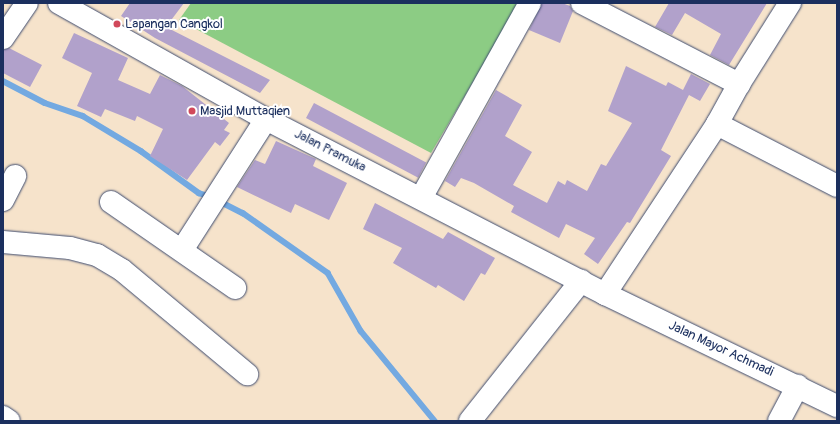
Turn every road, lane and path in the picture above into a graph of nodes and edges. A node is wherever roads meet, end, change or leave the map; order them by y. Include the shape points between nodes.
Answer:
1 (27, 3) edge
2 (530, 3) edge
3 (582, 3) edge
4 (790, 3) edge
5 (61, 4) edge
6 (3, 38) edge
7 (739, 84) junction
8 (266, 119) junction
9 (717, 124) junction
10 (15, 176) dead end
11 (837, 186) edge
12 (421, 198) junction
13 (3, 200) edge
14 (112, 202) dead end
15 (3, 242) edge
16 (182, 250) junction
17 (582, 281) junction
18 (235, 288) dead end
19 (605, 294) junction
20 (247, 374) dead end
21 (798, 386) junction
22 (837, 406) edge
23 (3, 417) edge
24 (9, 421) edge
25 (470, 421) edge
26 (779, 421) edge

1 - 6 street
2 - 12 street
3 - 7 street
4 - 7 street
5 - 8 street, Jalan Pramuka
7 - 9 street
8 - 12 street, Jalan Pramuka
8 - 16 street
9 - 11 street
9 - 19 street
10 - 13 street
12 - 17 street, Jalan Pramuka
14 - 16 street
15 - 20 street via 70,248 97,255 122,270
16 - 18 street
17 - 19 street, Jalan Pramuka
17 - 25 street
19 - 21 street, Jalan Mayor Achmadi
21 - 22 street, Jalan Mayor Achmadi
21 - 26 street
23 - 24 street

